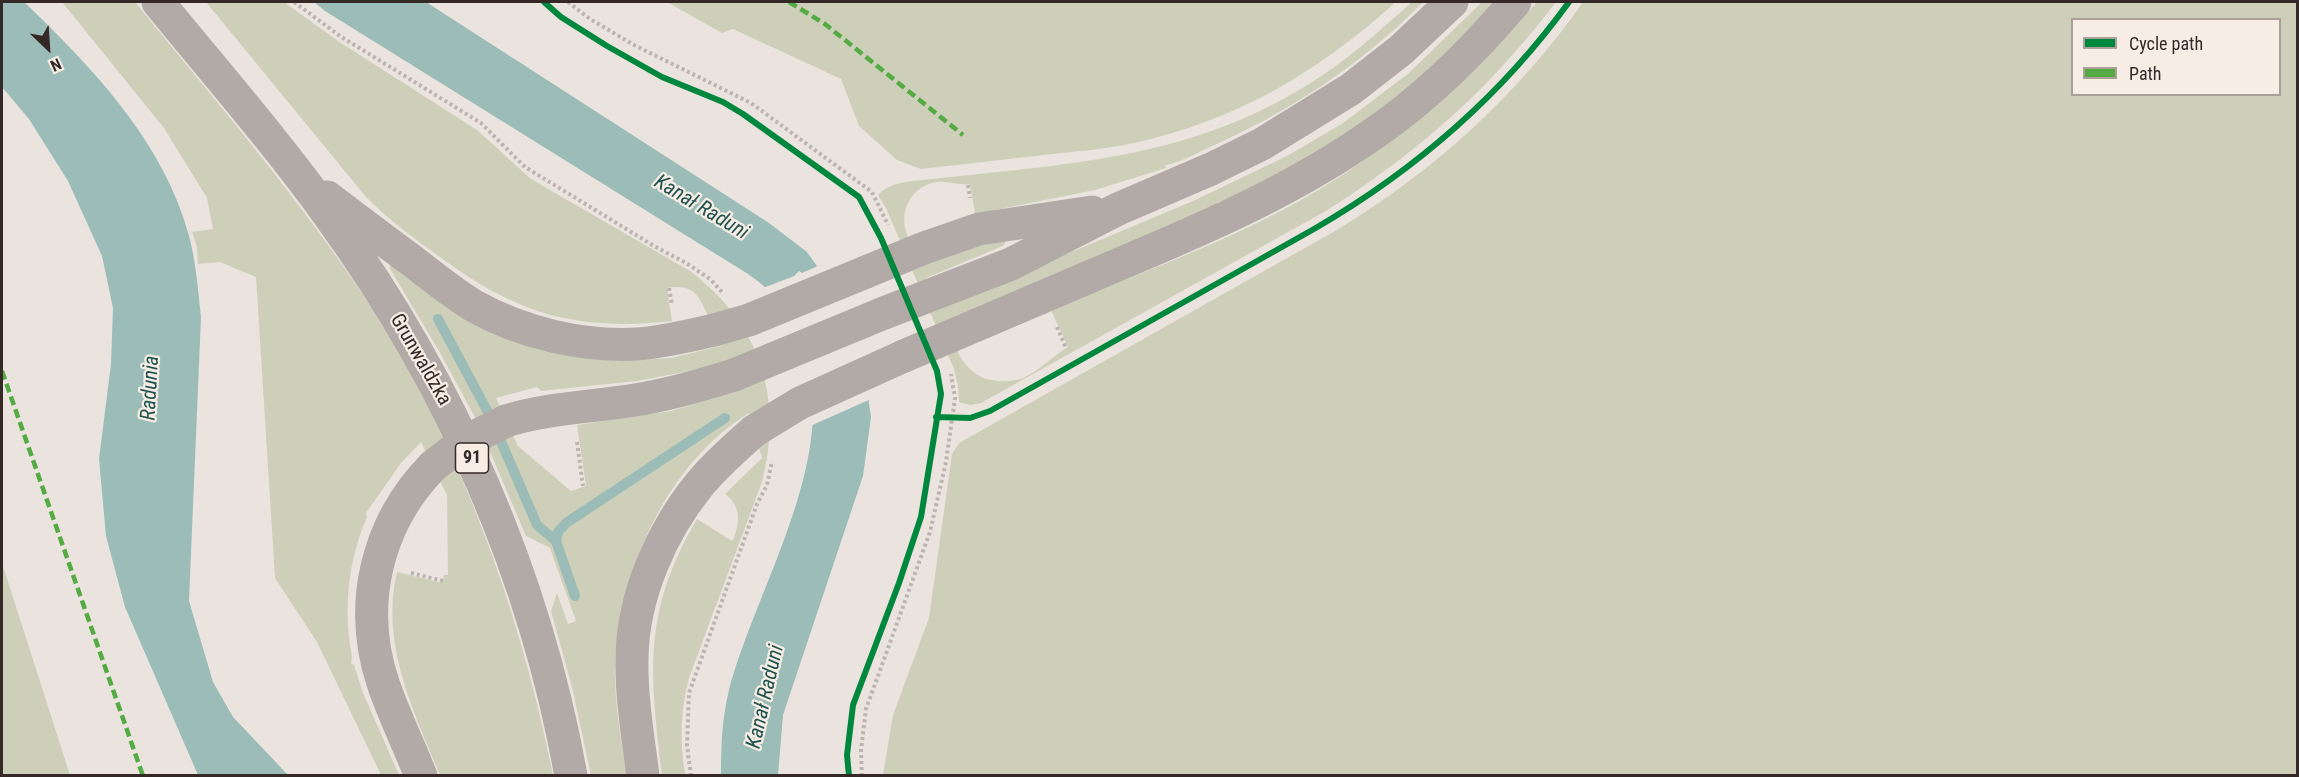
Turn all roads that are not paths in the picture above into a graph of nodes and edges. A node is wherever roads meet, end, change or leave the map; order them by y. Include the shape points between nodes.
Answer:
1 (158, 2) edge
2 (1452, 2) edge
3 (1515, 2) edge
4 (297, 174) junction
5 (1118, 209) junction
6 (421, 776) edge
7 (571, 776) edge
8 (643, 776) edge

1 - 4 main road, Grunwaldzka / 91
2 - 5 main road via 1401,50 1317,112 1234,159
3 - 8 main road, bridge via 1462,59 1377,132 1276,194 800,403 754,430 705,478 677,515 646,581 632,655
4 - 5 main road, bridge via 475,306 553,336 596,343 637,344 714,330 749,320 979,229
4 - 7 main road, Grunwaldzka / 91 via 402,326 472,459 498,519 535,625
5 - 6 main road, bridge via 1011,264 734,375 636,400 555,410 506,421 464,442 433,466 411,491 387,533 379,555 372,601 372,630 384,686

